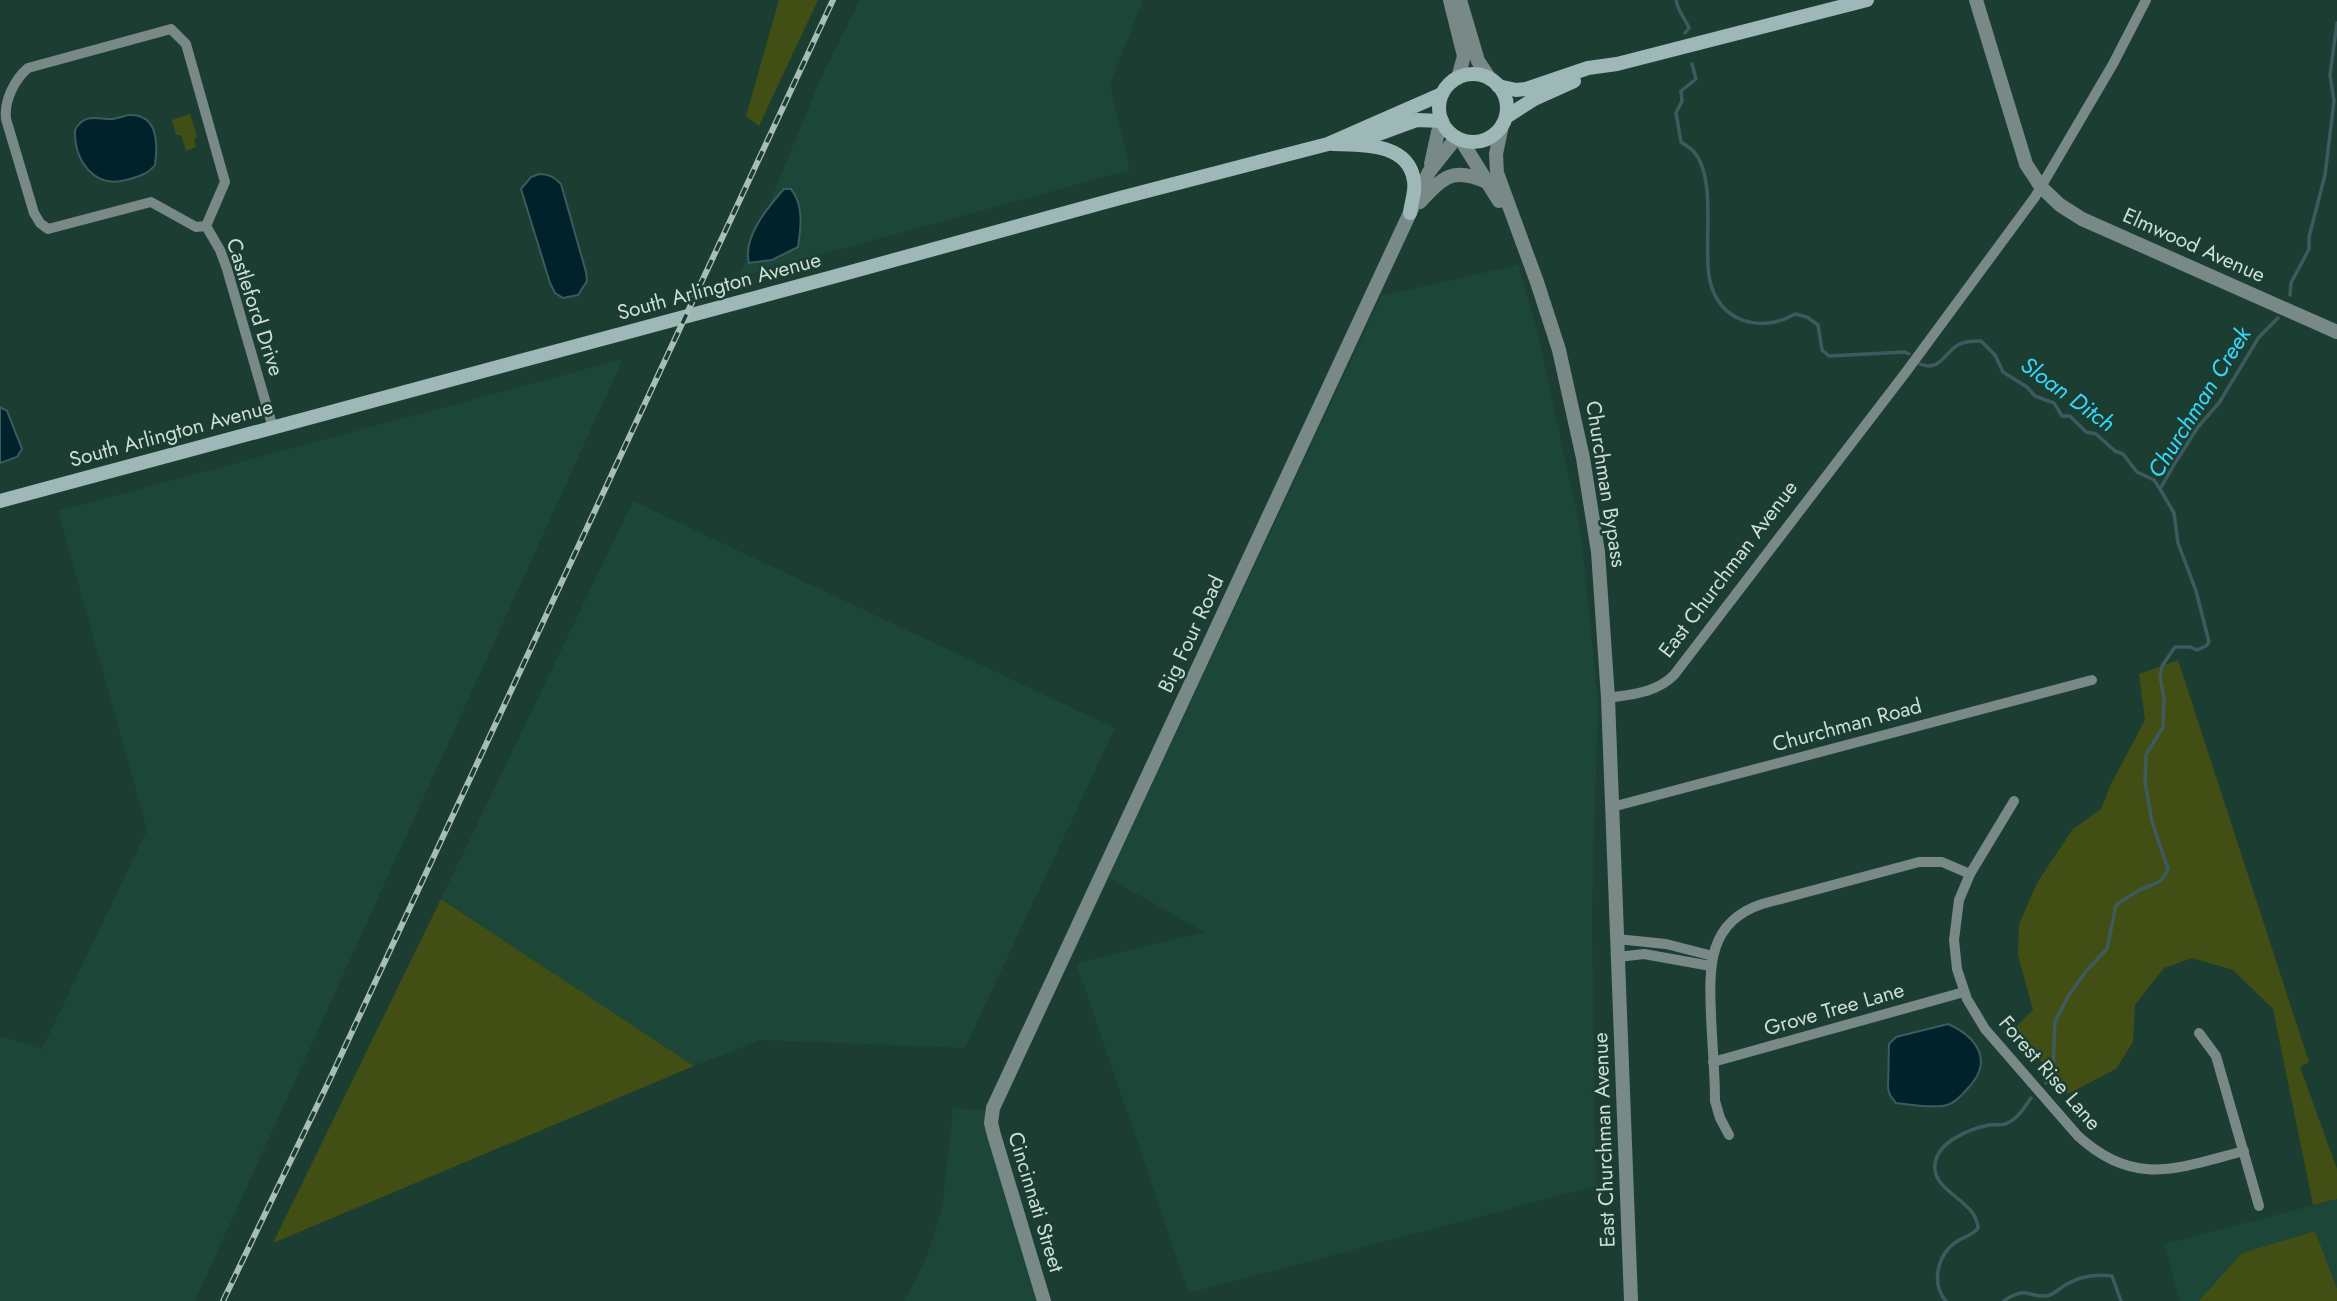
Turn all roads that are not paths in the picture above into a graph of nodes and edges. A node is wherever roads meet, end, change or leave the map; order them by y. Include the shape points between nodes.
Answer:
1 (1450, 0) edge
2 (1460, 0) edge
3 (1867, 0) edge
4 (1976, 0) edge
5 (2146, 0) edge
6 (1618, 64) junction
7 (1458, 78) junction
8 (1494, 82) junction
9 (1443, 94) junction
10 (1504, 121) junction
11 (1442, 122) junction
12 (1459, 139) junction
13 (1328, 144) junction
14 (1349, 144) junction
15 (1429, 172) junction
16 (1488, 182) junction
17 (2041, 187) junction
18 (1410, 213) junction
19 (206, 226) junction
20 (1537, 282) junction
21 (2337, 332) edge
22 (273, 428) junction
23 (0, 501) edge
24 (2092, 680) dead end
25 (1608, 698) junction
26 (2014, 801) dead end
27 (1612, 807) junction
28 (1970, 874) junction
29 (1617, 939) junction
30 (1618, 957) junction
31 (1712, 961) junction
32 (1965, 992) junction
33 (2199, 1033) dead end
34 (1713, 1062) junction
35 (992, 1114) joint
36 (1729, 1135) dead end
37 (2244, 1152) junction
38 (2259, 1206) dead end
39 (1044, 1301) edge
40 (1631, 1301) edge

1 - 7 street via 1464,56
2 - 8 street via 1478,61
3 - 6 main road
4 - 17 street, Elmwood Avenue via 2020,149
5 - 17 street, East Churchman Avenue
6 - 8 main road via 1588,68 1526,89
6 - 10 main road via 1534,99
7 - 8 main road via 1474,74
7 - 9 main road
8 - 10 main road via 1506,100
9 - 11 main road via 1439,107
9 - 13 main road, South Arlington Avenue
10 - 12 main road via 1489,138
10 - 20 street, Churchman Bypass via 1496,154 1497,173
11 - 12 main road
11 - 14 main road via 1417,120
11 - 15 street, Big Four Road
12 - 15 street, Big Four Road
12 - 16 street, Churchman Bypass
13 - 14 main road
13 - 22 main road, South Arlington Avenue
14 - 18 main road via 1378,146 1404,160 1415,185
15 - 18 street, Big Four Road
16 - 18 street via 1469,174 1453,175 1437,184
16 - 20 street, Churchman Bypass
17 - 21 street, Elmwood Avenue via 2082,219
17 - 25 street, East Churchman Avenue via 1674,675 1650,691
18 - 35 street, Big Four Road
19 - 19 street, Castleford Drive via 196,228 151,202 48,229 40,223 6,119 5,106 20,75 28,68 171,29 186,44 224,171 225,182
19 - 22 street, Castleford Drive via 227,269
20 - 25 street, Churchman Bypass via 1583,458 1598,552
22 - 23 main road, South Arlington Avenue
24 - 27 street, Churchman Road
25 - 27 street, East Churchman Avenue
26 - 28 street, Forest Rise Lane
27 - 29 street, East Churchman Avenue
28 - 31 street via 1948,864 1925,862 1762,904 1724,929
28 - 32 street, Forest Rise Lane via 1959,900 1954,940
29 - 30 street, East Churchman Avenue
29 - 31 street via 1666,944
30 - 31 street via 1644,954
30 - 40 street, East Churchman Avenue
31 - 34 street
32 - 34 street, Grove Tree Lane
32 - 37 street, Forest Rise Lane via 1985,1029 2078,1136 2112,1161 2161,1170
33 - 37 street via 2216,1056
34 - 36 street via 1715,1101
35 - 39 street, Cincinnati Street via 994,1135
37 - 38 street

